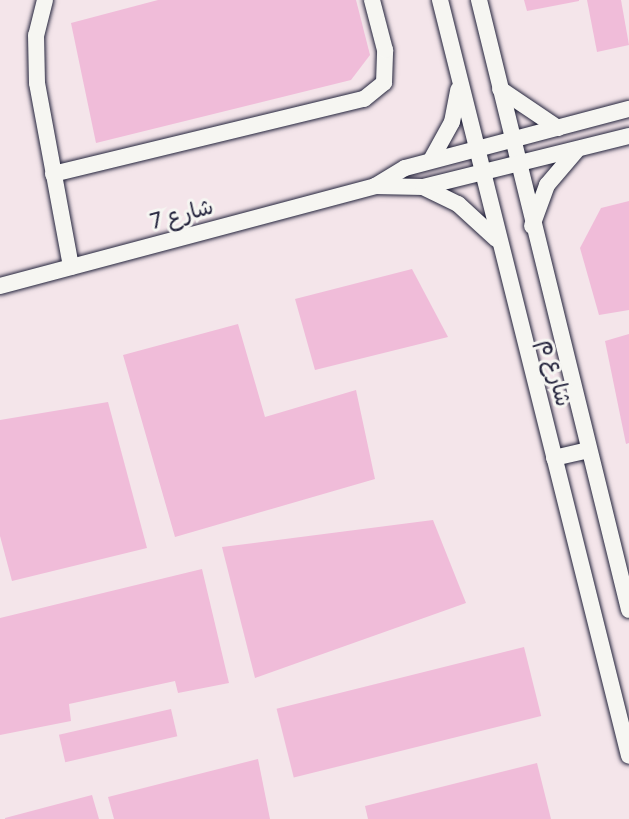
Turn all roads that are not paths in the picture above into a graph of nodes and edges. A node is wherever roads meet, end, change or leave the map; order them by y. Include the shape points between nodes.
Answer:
1 (45, 0) edge
2 (372, 0) edge
3 (440, 0) edge
4 (479, 0) edge
5 (459, 80) junction
6 (500, 89) junction
7 (629, 109) edge
8 (558, 128) junction
9 (629, 136) edge
10 (510, 138) junction
11 (476, 147) junction
12 (577, 149) junction
13 (431, 160) junction
14 (516, 165) junction
15 (53, 174) junction
16 (482, 174) junction
17 (375, 186) junction
18 (423, 187) junction
19 (531, 228) junction
20 (500, 244) junction
21 (71, 267) junction
22 (0, 286) edge
23 (588, 450) junction
24 (554, 458) junction
25 (629, 610) edge
26 (628, 746) edge

1 - 15 street via 36,35 37,83
2 - 15 street via 385,50 384,83 364,99
3 - 5 street, شارع م
4 - 6 street, شارع م
5 - 11 street, شارع م
5 - 13 street via 452,122
6 - 8 street
6 - 10 street, شارع م
7 - 8 street, شارع 7
8 - 10 street, شارع 7
9 - 12 street, شارع 7
10 - 11 street, شارع 7
10 - 14 street, شارع م
11 - 13 street, شارع 7
11 - 16 street, شارع م
12 - 14 street, شارع 7
12 - 19 street via 547,185
13 - 17 street, شارع 7
14 - 16 street, شارع 7
14 - 19 street, شارع م
15 - 21 street
16 - 18 street, شارع 7
16 - 20 street, شارع م
17 - 18 street, شارع 7
17 - 21 street, شارع 7
18 - 20 street, شارع 7 via 474,215
19 - 23 street, شارع م
20 - 24 street, شارع م
21 - 22 street, شارع 7
23 - 24 street
23 - 25 street, شارع م
24 - 26 street, شارع م

